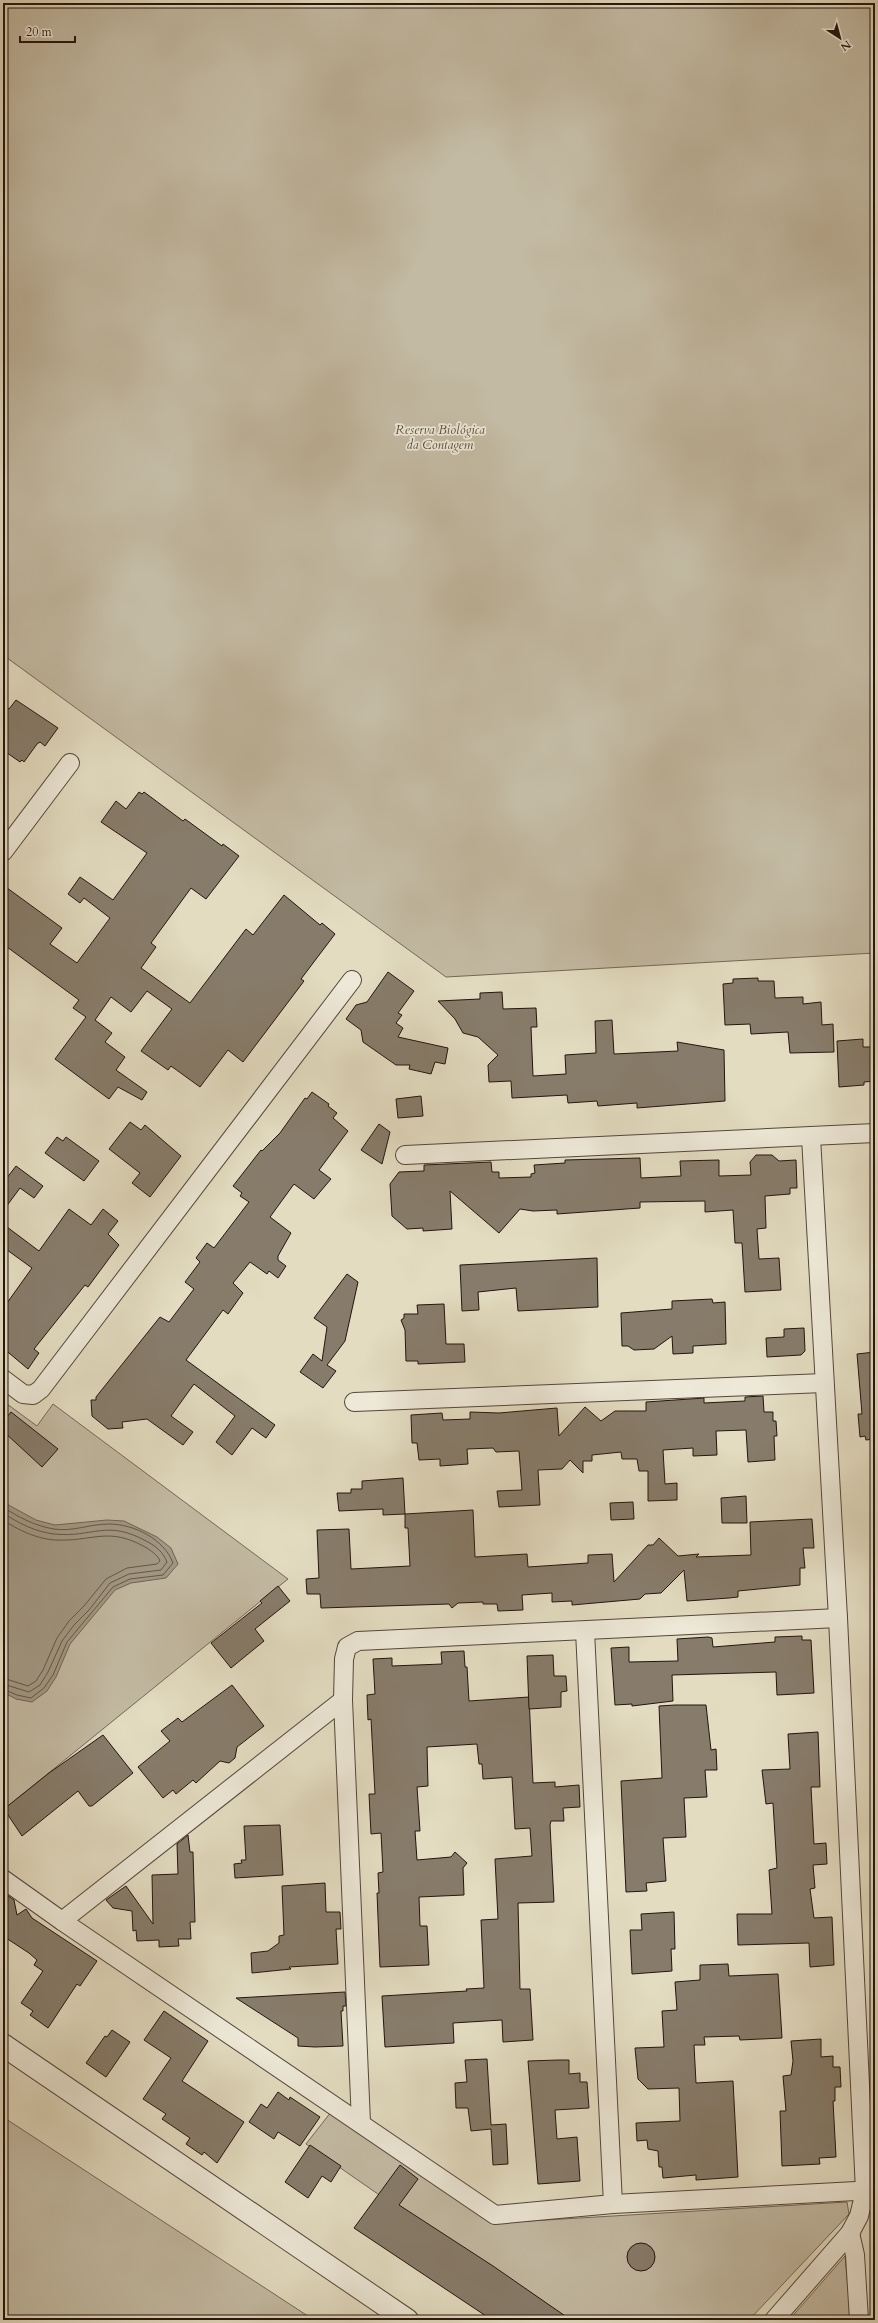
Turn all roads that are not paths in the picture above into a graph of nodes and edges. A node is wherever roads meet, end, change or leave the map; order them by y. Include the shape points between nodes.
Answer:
1 (70, 763) dead end
2 (3, 852) edge
3 (352, 980) dead end
4 (875, 1133) edge
5 (811, 1137) junction
6 (405, 1155) dead end
7 (3, 1379) edge
8 (824, 1383) junction
9 (354, 1402) dead end
10 (838, 1618) junction
11 (585, 1631) junction
12 (343, 1700) junction
13 (3, 1879) edge
14 (62, 1921) junction
15 (3, 2045) edge
16 (361, 2123) junction
17 (870, 2191) edge
18 (613, 2204) junction
19 (850, 2233) junction
20 (407, 2320) edge
21 (774, 2320) edge
22 (859, 2320) edge

1 - 2 street
3 - 7 street via 41,1389 33,1395 23,1394
4 - 5 street
5 - 6 street
5 - 8 street
8 - 9 street
8 - 10 street
10 - 11 street
10 - 17 street
11 - 12 street via 358,1640 347,1647 344,1659
11 - 18 street
12 - 14 street
12 - 16 street
13 - 14 street
14 - 16 street
15 - 20 street
16 - 18 street via 495,2215
17 - 18 street
17 - 19 street
19 - 21 street
19 - 22 street via 855,2255

